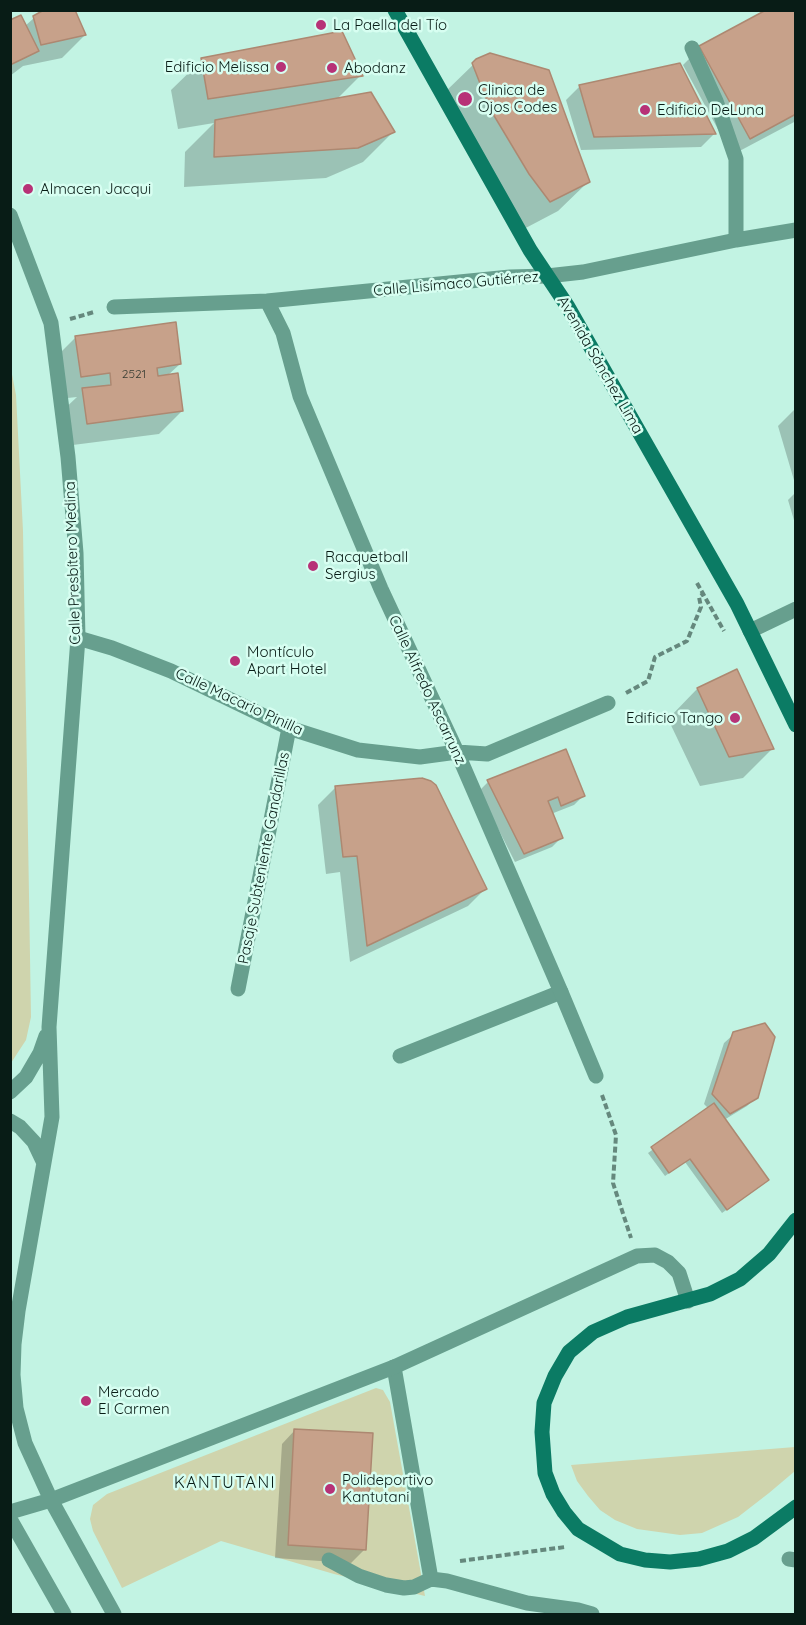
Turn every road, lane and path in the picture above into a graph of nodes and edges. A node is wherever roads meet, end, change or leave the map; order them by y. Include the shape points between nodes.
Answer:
1 (395, 10) edge
2 (692, 48) dead end
3 (10, 215) edge
4 (795, 230) edge
5 (736, 240) junction
6 (547, 276) junction
7 (267, 301) junction
8 (114, 308) joint
9 (51, 323) junction
10 (703, 594) dead end
11 (795, 609) edge
12 (750, 631) junction
13 (78, 638) junction
14 (631, 690) dead end
15 (608, 703) dead end
16 (795, 725) edge
17 (289, 728) junction
18 (457, 752) junction
19 (238, 989) dead end
20 (561, 992) junction
21 (49, 1028) junction
22 (400, 1056) dead end
23 (596, 1076) joint
24 (10, 1092) edge
25 (10, 1121) edge
26 (43, 1161) junction
27 (795, 1220) edge
28 (637, 1256) junction
29 (688, 1300) junction
30 (14, 1310) edge
31 (394, 1367) junction
32 (51, 1500) junction
33 (795, 1507) edge
34 (10, 1512) edge
35 (10, 1519) edge
36 (599, 1542) junction
37 (329, 1560) dead end
38 (430, 1572) junction
39 (64, 1614) edge
40 (114, 1614) edge
41 (591, 1614) edge

1 - 6 main road, Avenida Sánchez Lima
2 - 5 street via 736,159
3 - 9 street, Calle Presbítero Medina
4 - 5 street, Calle Lisímaco Gutiérrez
5 - 6 street, Calle Lisímaco Gutiérrez
6 - 7 street, Calle Lisímaco Gutiérrez
6 - 12 main road, Avenida Sánchez Lima
7 - 8 street, Calle Lisímaco Gutiérrez
7 - 18 street, Calle Alfredo Ascarrunz via 283,333 300,396 381,589
8 - 9 path
9 - 13 street, Calle Presbítero Medina via 68,456
10 - 14 path via 687,641 656,657 648,681
11 - 12 street
12 - 16 main road, Avenida Sánchez Lima
13 - 17 street, Calle Macario Pinilla via 171,671
13 - 21 street, Calle Presbítero Medina
15 - 18 street, Calle Macario Pinilla via 487,754
17 - 18 street, Calle Macario Pinilla via 358,750 420,757
17 - 19 street, Pasaje Subteniente Gandarillas
18 - 20 street, Calle Alfredo Ascarrunz
20 - 22 street
20 - 23 street, Calle Alfredo Ascarrunz
21 - 24 street via 26,1077
21 - 26 street via 52,1117
23 - 28 path via 616,1135 613,1183
25 - 26 street via 34,1142
26 - 30 street
27 - 29 main road via 769,1254 740,1279
28 - 29 street via 655,1255 668,1262 679,1273
28 - 31 street
29 - 36 main road via 627,1317 593,1332 569,1352 544,1403 545,1473 553,1494 578,1529
30 - 32 street via 16,1408 25,1443
31 - 32 street
31 - 38 street
32 - 34 street
32 - 40 street
33 - 36 main road via 754,1539 699,1559 645,1560 620,1554
35 - 39 street
36 - 38 path
37 - 38 street via 359,1576 404,1588 414,1587
38 - 41 street via 447,1581 527,1603

